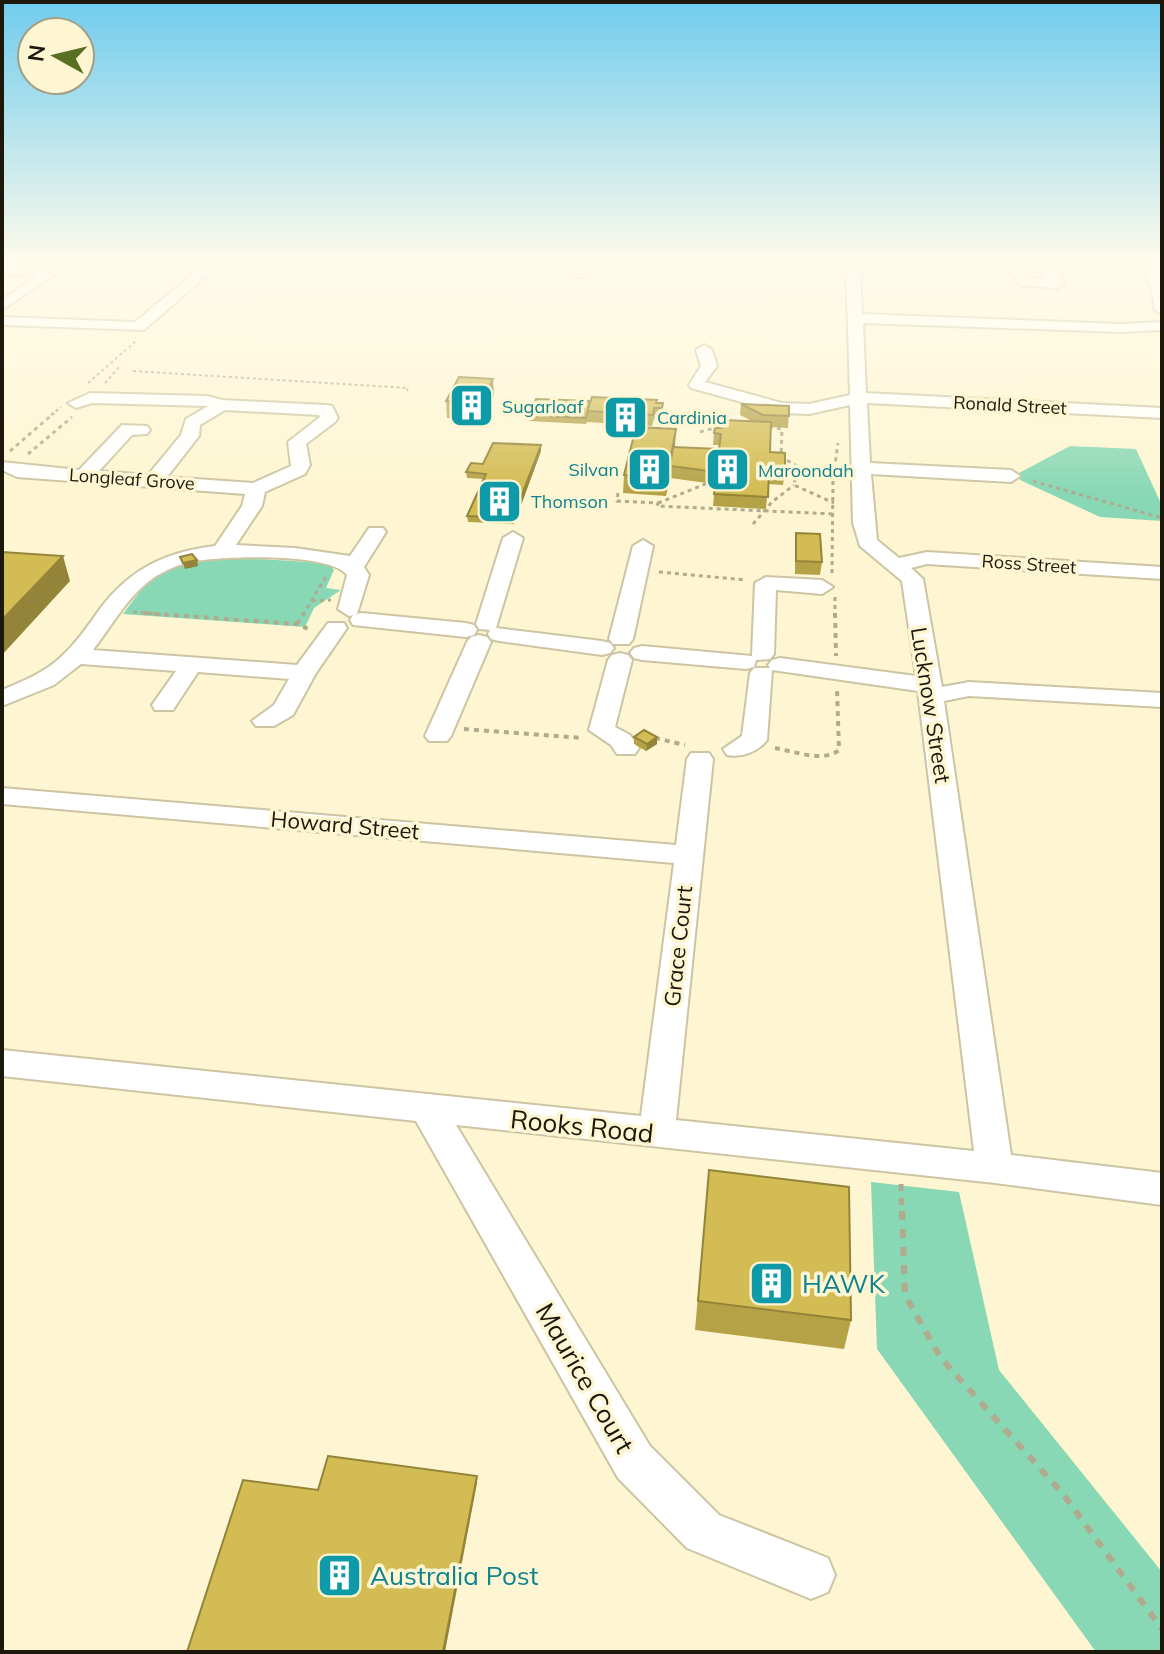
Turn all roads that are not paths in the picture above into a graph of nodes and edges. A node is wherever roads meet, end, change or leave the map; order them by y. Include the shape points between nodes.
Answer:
1 (856, 338) edge
2 (704, 350) dead end
3 (338, 390) dead end
4 (96, 398) road end
5 (858, 398) junction
6 (222, 405) junction
7 (326, 410) junction
8 (1162, 413) edge
9 (141, 430) dead end
10 (9, 466) road end
11 (862, 468) junction
12 (86, 474) junction
13 (1011, 476) dead end
14 (153, 481) junction
15 (256, 489) junction
16 (376, 532) dead end
17 (513, 538) dead end
18 (643, 546) dead end
19 (222, 551) junction
20 (896, 565) junction
21 (353, 567) junction
22 (1162, 573) edge
23 (822, 587) road end
24 (343, 624) junction
25 (483, 633) junction
26 (621, 650) junction
27 (75, 656) junction
28 (192, 664) junction
29 (762, 664) junction
30 (304, 673) junction
31 (931, 690) junction
32 (2, 699) edge
33 (1162, 700) edge
34 (164, 705) dead end
35 (265, 721) dead end
36 (440, 732) road end
37 (616, 739) road end
38 (745, 744) road end
39 (695, 752) road end
40 (2, 796) edge
41 (688, 855) junction
42 (2, 1063) edge
43 (427, 1108) junction
44 (657, 1134) junction
45 (995, 1168) junction
46 (1162, 1189) edge
47 (811, 1575) dead end

1 - 5 street, Lucknow Street
2 - 5 street, Ronald Street via 710,361 697,382 704,389 781,408 809,409
3 - 7 street
4 - 6 street
5 - 8 street, Ronald Street
5 - 11 street, Lucknow Street
6 - 7 street
6 - 14 street via 192,423 190,436
7 - 15 street via 329,418 297,442 298,470
9 - 12 street via 128,429
10 - 12 street, Longleaf Grove via 17,471
11 - 13 street
11 - 20 street, Lucknow Street via 867,542
12 - 14 street, Longleaf Grove
14 - 15 street, Longleaf Grove
15 - 19 street via 252,506
16 - 21 street
17 - 25 street
18 - 26 street
19 - 21 street via 328,558
19 - 27 street via 182,558 144,575
20 - 22 street, Ross Street via 927,558
20 - 31 street, Lucknow Street via 912,579
21 - 24 street via 358,575
23 - 29 street via 766,583
24 - 25 street
24 - 30 street
25 - 26 street
25 - 36 street
26 - 29 street
26 - 37 street
27 - 28 street
27 - 32 street via 57,673
28 - 30 street
28 - 34 street
29 - 31 street
29 - 38 street
30 - 35 street via 284,710
31 - 33 street
31 - 45 street, Lucknow Street
39 - 41 street, Grace Court
40 - 41 street, Howard Street
41 - 44 street, Grace Court
42 - 43 street, Rooks Road
43 - 44 street, Rooks Road
43 - 47 street, Maurice Court via 634,1462 703,1532
44 - 45 street, Rooks Road
45 - 46 street, Rooks Road

